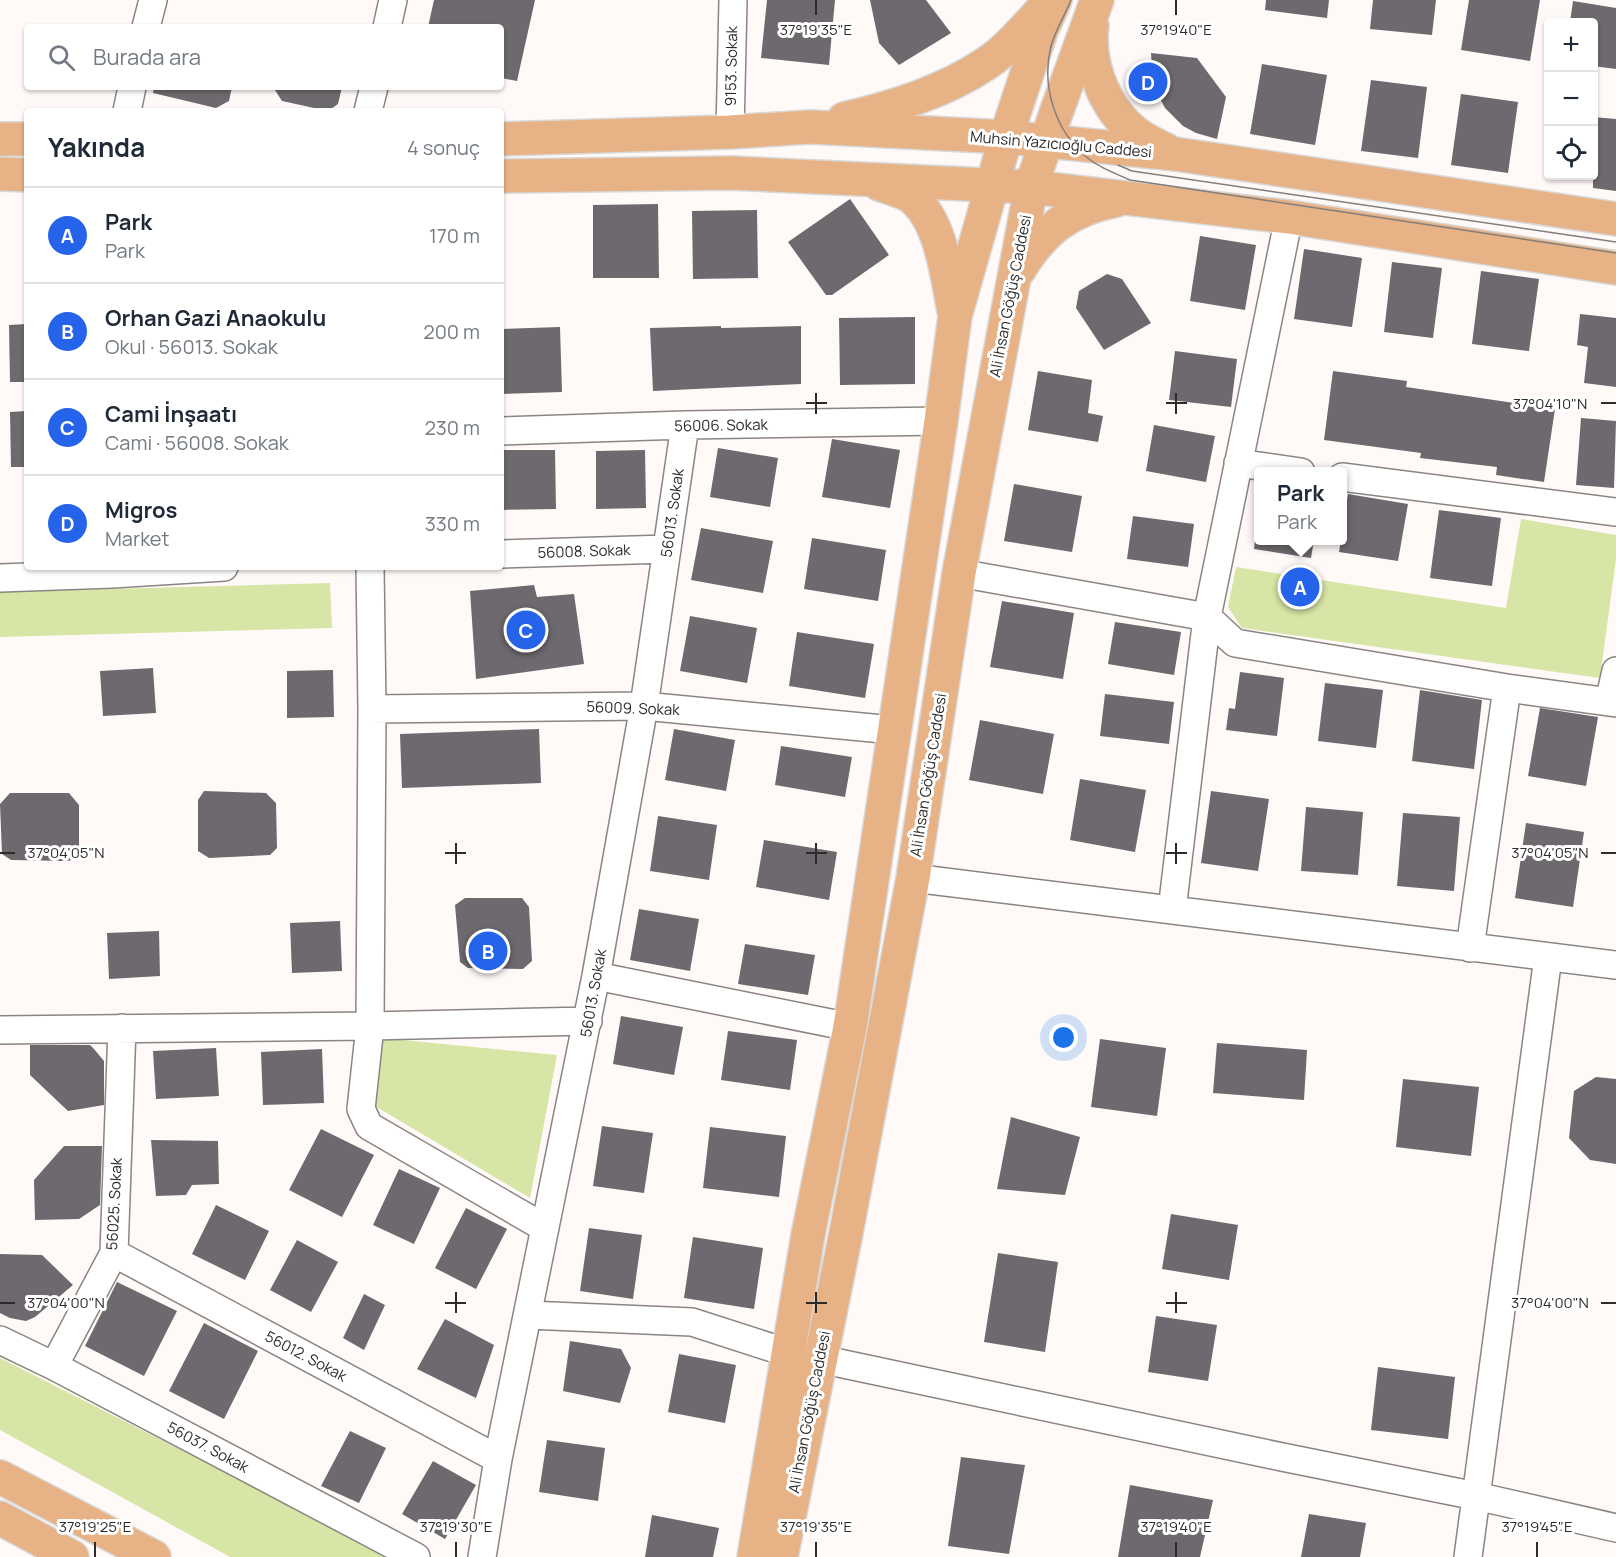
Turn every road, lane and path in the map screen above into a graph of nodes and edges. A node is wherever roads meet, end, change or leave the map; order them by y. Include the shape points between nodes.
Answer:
1 (153, 0) edge
2 (393, 0) edge
3 (732, 0) edge
4 (1053, 0) edge
5 (1096, 3) edge
6 (147, 24) edge
7 (388, 24) edge
8 (131, 90) edge
9 (373, 90) edge
10 (128, 108) edge
11 (369, 108) edge
12 (810, 127) junction
13 (730, 132) junction
14 (1006, 137) junction
15 (0, 139) edge
16 (24, 139) edge
17 (504, 139) edge
18 (1046, 141) junction
19 (1175, 154) junction
20 (0, 174) edge
21 (24, 175) edge
22 (504, 176) edge
23 (867, 179) junction
24 (992, 185) junction
25 (1031, 187) junction
26 (1133, 197) junction
27 (1289, 217) junction
28 (1616, 219) edge
29 (1616, 268) edge
30 (1013, 279) junction
31 (955, 316) junction
32 (941, 421) junction
33 (684, 425) junction
34 (504, 431) edge
35 (1239, 464) junction
36 (1266, 467) edge
37 (1347, 478) edge
38 (1616, 512) edge
39 (667, 549) junction
40 (504, 554) edge
41 (140, 570) edge
42 (370, 570) edge
43 (112, 571) edge
44 (958, 573) junction
45 (0, 578) edge
46 (1207, 617) junction
47 (1616, 671) edge
48 (1507, 688) junction
49 (1612, 702) edge
50 (644, 706) junction
51 (372, 709) junction
52 (893, 730) junction
53 (913, 878) junction
54 (1172, 910) junction
55 (1470, 948) junction
56 (1548, 957) junction
57 (1616, 965) edge
58 (596, 976) junction
59 (588, 1021) junction
60 (370, 1026) junction
61 (850, 1027) junction
62 (122, 1029) junction
63 (0, 1030) edge
64 (545, 1228) junction
65 (114, 1253) junction
66 (528, 1315) junction
67 (0, 1340) edge
68 (788, 1353) junction
69 (820, 1359) junction
70 (54, 1366) junction
71 (498, 1459) junction
72 (0, 1477) edge
73 (1476, 1496) junction
74 (0, 1518) edge
75 (1616, 1528) edge
76 (72, 1557) edge
77 (154, 1557) edge
78 (416, 1557) edge
79 (482, 1557) edge
80 (754, 1557) edge
81 (781, 1557) edge
82 (1468, 1557) edge

1 - 6 street
2 - 7 street
3 - 13 street, 9153. Sokak
4 - 12 main road via 989,62 942,89 882,110
4 - 14 main road, Ali İhsan Göğüş Caddesi
5 - 18 main road, Ali İhsan Göğüş Caddesi
5 - 19 main road via 1090,42 1101,87 1115,111 1142,137
8 - 10 street
9 - 11 street
12 - 13 main road, Muhsin Yazıcıoğlu Caddesi
12 - 14 main road, Muhsin Yazıcıoğlu Caddesi
13 - 17 main road, Muhsin Yazıcıoğlu Caddesi
14 - 18 main road, Muhsin Yazıcıoğlu Caddesi
14 - 24 main road, Ali İhsan Göğüş Caddesi
15 - 16 main road
18 - 19 main road, Muhsin Yazıcıoğlu Caddesi
18 - 25 main road, Ali İhsan Göğüş Caddesi
19 - 28 main road, Muhsin Yazıcıoğlu Caddesi
20 - 21 main road
22 - 23 main road via 731,173
23 - 24 main road
23 - 31 main road via 910,196 932,221
24 - 25 main road
24 - 31 main road, Ali İhsan Göğüş Caddesi
25 - 26 main road
25 - 30 main road, Ali İhsan Göğüş Caddesi
26 - 27 main road
26 - 30 main road via 1095,204 1061,221 1033,247
27 - 29 main road
27 - 35 street
30 - 44 main road, Ali İhsan Göğüş Caddesi
31 - 32 main road, Ali İhsan Göğüş Caddesi
32 - 33 street, 56006. Sokak
32 - 52 main road, Ali İhsan Göğüş Caddesi
33 - 34 street, 56006. Sokak
33 - 39 street, 56013. Sokak
35 - 36 street
35 - 46 street
37 - 38 street
39 - 40 street, 56008. Sokak
39 - 50 street, 56013. Sokak
41 - 43 street
42 - 51 street
43 - 45 street
44 - 46 street
44 - 53 main road, Ali İhsan Göğüş Caddesi
46 - 48 street via 1235,643
46 - 54 street
47 - 49 street
48 - 49 street
48 - 55 street
50 - 51 street, 56009. Sokak
50 - 52 street, 56009. Sokak
50 - 58 street, 56013. Sokak
51 - 60 street
52 - 61 main road, Ali İhsan Göğüş Caddesi
53 - 54 street
53 - 69 main road, Ali İhsan Göğüş Caddesi
54 - 55 street
55 - 56 street
56 - 57 street
56 - 73 street
58 - 59 street, 56013. Sokak
58 - 61 street
59 - 60 street
59 - 64 street, 56013. Sokak
60 - 62 street
60 - 64 street via 361,1109 369,1126
61 - 68 main road, Ali İhsan Göğüş Caddesi via 807,1235
62 - 63 street
62 - 65 street, 56025. Sokak
64 - 66 street, 56013. Sokak
65 - 70 street, 56025. Sokak
65 - 71 street, 56012. Sokak
66 - 68 street via 692,1322
66 - 71 street, 56013. Sokak
67 - 70 street, 56037. Sokak
68 - 80 main road, Ali İhsan Göğüş Caddesi
69 - 73 street
69 - 81 main road, Ali İhsan Göğüş Caddesi
70 - 78 street, 56037. Sokak
71 - 79 street, 56013. Sokak
72 - 77 main road
73 - 75 street
73 - 82 street
74 - 76 main road

